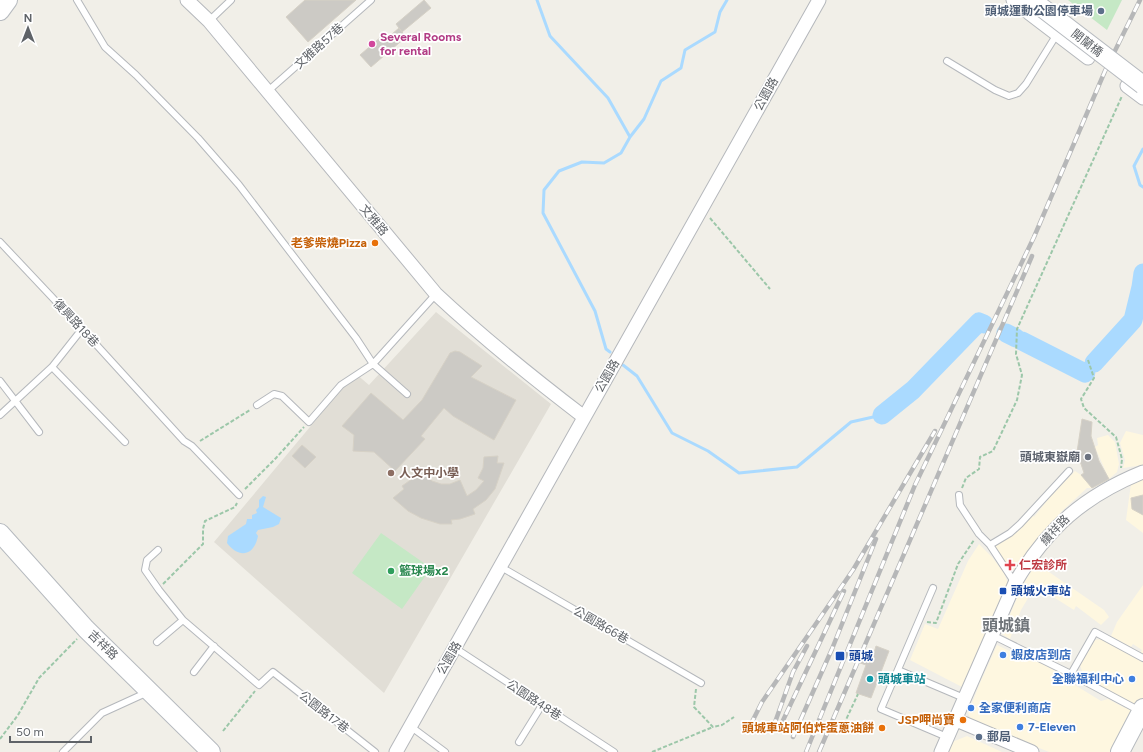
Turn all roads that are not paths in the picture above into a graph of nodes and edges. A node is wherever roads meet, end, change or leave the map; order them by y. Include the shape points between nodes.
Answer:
1 (8, 0) edge
2 (77, 0) edge
3 (187, 0) edge
4 (231, 0) edge
5 (371, 0) edge
6 (819, 0) edge
7 (1013, 0) edge
8 (1039, 0) edge
9 (1030, 6) edge
10 (0, 11) edge
11 (209, 21) junction
12 (1057, 34) junction
13 (1088, 58) dead end
14 (947, 61) dead end
15 (1135, 86) edge
16 (268, 92) junction
17 (1143, 98) edge
18 (0, 242) edge
19 (436, 294) junction
20 (82, 329) junction
21 (373, 364) junction
22 (52, 367) junction
23 (0, 381) edge
24 (407, 394) dead end
25 (15, 401) junction
26 (257, 405) road end
27 (0, 415) edge
28 (584, 417) junction
29 (39, 432) dead end
30 (125, 442) dead end
31 (1069, 471) dead end
32 (1143, 472) edge
33 (238, 495) road end
34 (959, 495) road end
35 (0, 532) edge
36 (990, 545) junction
37 (158, 550) dead end
38 (501, 567) junction
39 (1015, 583) junction
40 (933, 588) dead end
41 (183, 620) junction
42 (992, 635) junction
43 (157, 642) dead end
44 (214, 646) junction
45 (455, 648) junction
46 (1143, 658) edge
47 (898, 670) junction
48 (194, 672) dead end
49 (1071, 674) junction
50 (701, 683) road end
51 (149, 691) junction
52 (964, 698) junction
53 (542, 705) junction
54 (1142, 710) edge
55 (954, 719) junction
56 (410, 726) junction
57 (947, 737) junction
58 (519, 742) dead end
59 (604, 745) junction
60 (63, 752) edge
61 (211, 752) edge
62 (375, 752) edge
63 (396, 752) edge
64 (445, 752) edge
65 (600, 752) edge
66 (614, 752) edge
67 (941, 752) edge
68 (1032, 752) edge
69 (1120, 752) edge

1 - 10 street
2 - 21 lane via 105,47 198,138 238,185 356,338
3 - 11 street, 文雅路
4 - 11 lane
5 - 16 lane, 文雅路57巷
6 - 28 street, 公園路
7 - 9 street
8 - 9 street
9 - 12 street
9 - 15 street, 開蘭橋, bridge
11 - 16 street, 文雅路
12 - 13 street
12 - 14 lane via 1026,84 1018,93 1009,96
15 - 17 street
16 - 19 street, 文雅路
18 - 20 lane, 復興路18巷
19 - 21 lane
19 - 28 street, 文雅路 via 534,379
20 - 22 lane
20 - 33 lane, 復興路18巷 via 184,441 192,446
21 - 24 lane
21 - 26 lane via 341,385 309,422 282,396 274,394
22 - 25 lane
22 - 30 lane
23 - 25 lane
25 - 27 lane
25 - 29 lane
28 - 38 street, 公園路
31 - 36 lane via 1020,524
32 - 39 street, 纘祥路 via 1119,482 1083,504 1052,531
34 - 36 lane via 960,505 978,534
35 - 51 street, 吉祥路 via 86,629
36 - 39 lane
37 - 41 lane via 147,560 145,570
38 - 45 street, 公園路
38 - 50 lane, 公園路66巷
39 - 42 street, 纘祥路
40 - 47 lane
41 - 43 lane
41 - 44 lane
42 - 49 lane
42 - 52 street, 纘祥路
44 - 48 lane
44 - 62 lane, 公園路17巷 via 260,685 273,672
45 - 53 lane, 公園路48巷
45 - 56 street, 公園路
46 - 49 lane via 1095,632
47 - 52 lane
47 - 57 lane via 881,709
49 - 54 lane
51 - 60 lane via 102,713
51 - 61 street, 吉祥路
52 - 55 street, 纘祥路
53 - 58 lane
53 - 59 lane, 公園路48巷
54 - 69 street
55 - 57 street, 纘祥路
55 - 68 street
56 - 63 street, 公園路
56 - 64 lane
57 - 67 street, 纘祥路
59 - 65 lane
59 - 66 lane, 公園路48巷

